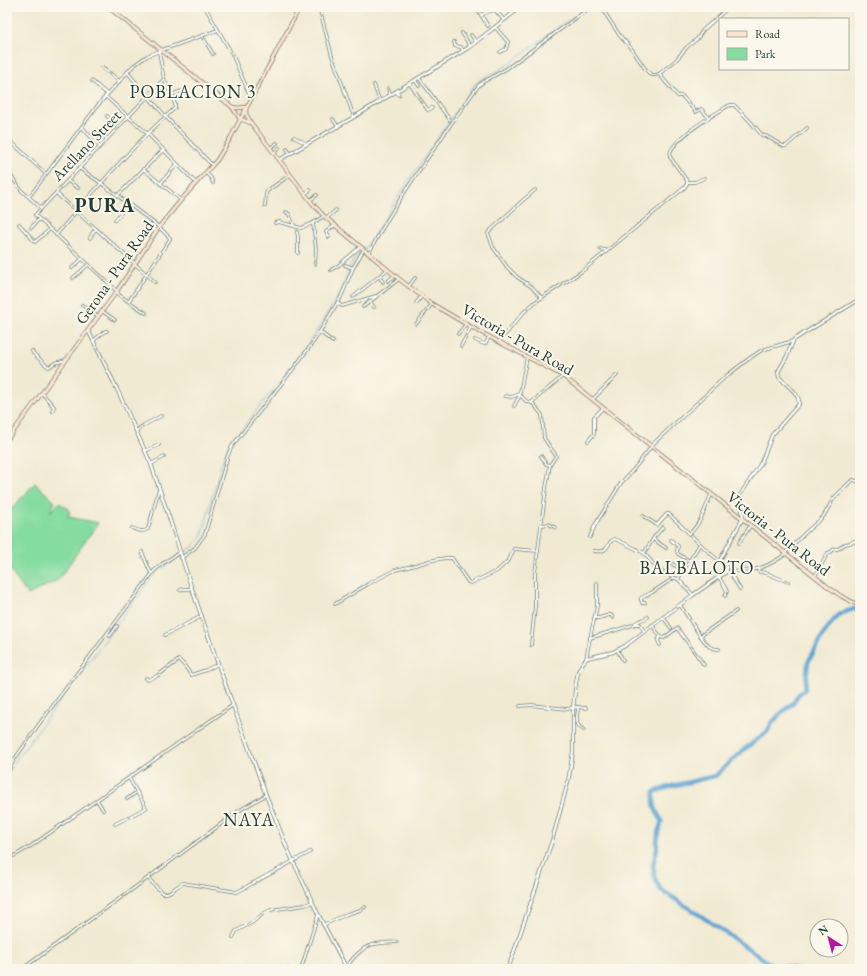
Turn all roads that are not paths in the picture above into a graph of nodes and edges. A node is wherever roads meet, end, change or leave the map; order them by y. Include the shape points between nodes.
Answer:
1 (108, 7) edge
2 (205, 7) edge
3 (300, 7) edge
4 (319, 7) edge
5 (476, 7) edge
6 (521, 7) edge
7 (591, 7) edge
8 (601, 7) edge
9 (729, 7) edge
10 (481, 15) junction
11 (504, 20) junction
12 (488, 26) dead end
13 (495, 27) junction
14 (218, 30) junction
15 (462, 33) dead end
16 (202, 36) junction
17 (471, 36) dead end
18 (454, 42) dead end
19 (476, 42) junction
20 (470, 46) junction
21 (160, 51) junction
22 (463, 51) junction
23 (500, 52) dead end
24 (213, 54) dead end
25 (102, 68) dead end
26 (127, 72) junction
27 (660, 74) junction
28 (419, 78) junction
29 (164, 80) junction
30 (415, 80) junction
31 (92, 81) dead end
32 (119, 82) junction
33 (410, 84) junction
34 (374, 85) dead end
35 (419, 86) dead end
36 (388, 88) dead end
37 (182, 91) dead end
38 (396, 92) junction
39 (106, 95) junction
40 (171, 95) junction
41 (390, 95) junction
42 (399, 95) dead end
43 (148, 96) junction
44 (251, 99) junction
45 (380, 102) junction
46 (232, 107) junction
47 (247, 107) junction
48 (432, 108) dead end
49 (107, 116) dead end
50 (128, 116) junction
51 (166, 117) junction
52 (354, 117) junction
53 (709, 118) junction
54 (240, 119) junction
55 (333, 119) dead end
56 (450, 120) dead end
57 (251, 123) junction
58 (338, 126) junction
59 (82, 127) junction
60 (119, 127) junction
61 (806, 128) dead end
62 (98, 130) dead end
63 (148, 134) junction
64 (294, 137) dead end
65 (7, 138) edge
66 (107, 139) junction
67 (277, 143) dead end
68 (307, 144) junction
69 (100, 146) junction
70 (270, 148) junction
71 (279, 148) dead end
72 (287, 149) dead end
73 (163, 150) junction
74 (274, 153) junction
75 (290, 153) junction
76 (279, 160) junction
77 (177, 164) junction
78 (212, 165) junction
79 (79, 168) junction
80 (143, 169) junction
81 (7, 170) edge
82 (206, 173) junction
83 (46, 174) junction
84 (290, 175) junction
85 (704, 178) dead end
86 (67, 181) junction
87 (688, 182) junction
88 (101, 183) junction
89 (196, 183) junction
90 (213, 183) dead end
91 (160, 184) junction
92 (78, 188) dead end
93 (310, 190) dead end
94 (535, 190) dead end
95 (56, 193) junction
96 (305, 194) junction
97 (317, 195) dead end
98 (118, 196) junction
99 (29, 197) junction
100 (181, 200) junction
101 (310, 200) junction
102 (128, 204) junction
103 (265, 206) dead end
104 (42, 208) junction
105 (336, 210) dead end
106 (77, 211) junction
107 (286, 212) dead end
108 (325, 217) junction
109 (39, 219) junction
110 (115, 220) dead end
111 (275, 223) dead end
112 (313, 223) junction
113 (19, 224) dead end
114 (335, 225) junction
115 (294, 226) junction
116 (159, 227) junction
117 (30, 228) dead end
118 (301, 228) junction
119 (50, 229) junction
120 (96, 229) junction
121 (56, 235) junction
122 (329, 237) dead end
123 (90, 238) dead end
124 (363, 248) junction
125 (600, 249) dead end
126 (606, 252) junction
127 (298, 253) dead end
128 (369, 253) junction
129 (82, 259) junction
130 (134, 264) junction
131 (315, 264) dead end
132 (88, 265) junction
133 (345, 265) dead end
134 (72, 268) dead end
135 (354, 268) junction
136 (388, 269) junction
137 (331, 270) dead end
138 (147, 275) junction
139 (395, 275) junction
140 (379, 276) junction
141 (73, 278) dead end
142 (416, 278) dead end
143 (399, 279) junction
144 (388, 281) dead end
145 (155, 282) dead end
146 (384, 282) dead end
147 (409, 286) junction
148 (117, 291) junction
149 (378, 295) junction
150 (422, 296) junction
151 (352, 297) dead end
152 (542, 298) junction
153 (860, 299) edge
154 (129, 301) junction
155 (370, 302) junction
156 (337, 303) junction
157 (416, 303) dead end
158 (82, 304) dead end
159 (432, 304) junction
160 (363, 307) dead end
161 (374, 307) dead end
162 (102, 311) junction
163 (146, 314) dead end
164 (98, 316) junction
165 (115, 320) dead end
166 (416, 324) dead end
167 (466, 324) junction
168 (471, 327) junction
169 (88, 330) junction
170 (107, 331) dead end
171 (320, 332) junction
172 (458, 334) dead end
173 (489, 337) junction
174 (93, 340) junction
175 (475, 340) dead end
176 (793, 341) junction
177 (334, 342) dead end
178 (499, 342) junction
179 (462, 346) dead end
180 (32, 351) dead end
181 (527, 358) junction
182 (67, 360) junction
183 (617, 375) dead end
184 (563, 376) junction
185 (42, 393) junction
186 (520, 395) junction
187 (505, 396) dead end
188 (592, 399) junction
189 (532, 403) junction
190 (514, 406) dead end
191 (603, 408) junction
192 (52, 411) dead end
193 (161, 416) dead end
194 (136, 431) junction
195 (7, 440) edge
196 (588, 441) dead end
197 (159, 446) dead end
198 (652, 446) junction
199 (145, 451) junction
200 (541, 456) dead end
201 (164, 457) dead end
202 (151, 464) junction
203 (550, 465) junction
204 (860, 482) edge
205 (159, 488) junction
206 (711, 494) junction
207 (643, 516) dead end
208 (742, 519) junction
209 (542, 525) junction
210 (750, 526) junction
211 (663, 527) dead end
212 (132, 528) dead end
213 (556, 528) dead end
214 (689, 534) junction
215 (590, 537) dead end
216 (653, 539) junction
217 (671, 540) dead end
218 (739, 543) dead end
219 (700, 544) junction
220 (860, 546) edge
221 (666, 548) dead end
222 (538, 551) junction
223 (594, 551) dead end
224 (142, 552) dead end
225 (180, 552) junction
226 (644, 553) junction
227 (786, 554) junction
228 (182, 558) junction
229 (690, 560) junction
230 (719, 561) junction
231 (671, 563) dead end
232 (727, 570) junction
233 (758, 570) junction
234 (683, 571) junction
235 (732, 571) junction
236 (152, 574) junction
237 (815, 576) junction
238 (719, 577) junction
239 (674, 578) junction
240 (678, 579) junction
241 (788, 582) dead end
242 (597, 583) dead end
243 (192, 588) junction
244 (740, 589) dead end
245 (180, 590) dead end
246 (693, 595) junction
247 (725, 596) dead end
248 (645, 603) dead end
249 (335, 604) dead end
250 (680, 604) junction
251 (858, 605) edge
252 (736, 611) dead end
253 (202, 616) junction
254 (648, 617) dead end
255 (663, 617) junction
256 (594, 618) junction
257 (613, 618) dead end
258 (652, 625) junction
259 (117, 626) dead end
260 (629, 626) junction
261 (671, 628) dead end
262 (644, 632) junction
263 (108, 634) junction
264 (166, 636) dead end
265 (700, 636) junction
266 (660, 637) junction
267 (590, 638) junction
268 (531, 645) dead end
269 (660, 645) dead end
270 (719, 649) dead end
271 (617, 650) junction
272 (586, 659) junction
273 (623, 660) dead end
274 (218, 663) junction
275 (704, 665) dead end
276 (146, 678) dead end
277 (233, 705) junction
278 (520, 706) dead end
279 (578, 707) junction
280 (573, 708) junction
281 (586, 708) dead end
282 (584, 730) dead end
283 (7, 773) edge
284 (128, 778) junction
285 (137, 792) junction
286 (266, 794) junction
287 (127, 799) dead end
288 (97, 800) junction
289 (103, 810) dead end
290 (115, 824) dead end
291 (310, 852) dead end
292 (14, 856) dead end
293 (293, 862) junction
294 (148, 878) junction
295 (312, 902) junction
296 (365, 907) dead end
297 (318, 914) junction
298 (323, 925) junction
299 (233, 937) dead end
300 (398, 942) dead end
301 (26, 968) edge
302 (346, 968) edge
303 (22, 969) edge
304 (301, 969) edge
305 (508, 969) edge

1 - 21 main road
2 - 14 street
3 - 44 main road, Gerona - Pura Road
4 - 52 street via 332,56
5 - 10 street
6 - 11 street
7 - 128 street via 506,69 479,85 394,207
8 - 27 street via 646,70 651,75
9 - 27 street
10 - 11 street via 495,10
10 - 12 street
11 - 13 street
13 - 19 street
13 - 23 street via 508,42 506,49
14 - 16 street
14 - 44 street via 232,54
15 - 20 street
16 - 21 street
16 - 24 street
17 - 19 street
18 - 22 street via 455,46 461,47
19 - 20 street
20 - 22 street
21 - 26 street via 147,56
21 - 29 street
21 - 46 main road
22 - 28 street
25 - 32 street
26 - 32 street
26 - 43 street
27 - 53 street via 678,96 682,96 696,112 701,109
28 - 30 street
28 - 56 street
29 - 40 street
29 - 43 street, Arellano Street
30 - 33 street
30 - 35 street
31 - 39 street
32 - 39 street
33 - 38 street
33 - 48 street via 427,109
34 - 45 street
36 - 41 street
37 - 40 street
38 - 41 street
38 - 42 street
39 - 50 street
39 - 59 street
40 - 51 street via 176,107
41 - 45 street
43 - 50 street, Arellano Street
43 - 51 street
44 - 47 main road, Gerona - Pura Road
45 - 52 street
46 - 47 main road
46 - 54 main road
47 - 54 main road, Gerona - Pura Road
47 - 57 main road via 246,114
49 - 60 street
50 - 60 street, Arellano Street
50 - 63 street
51 - 63 street
51 - 78 street
52 - 58 street
53 - 61 street via 734,105 762,135 783,146
53 - 87 street via 676,142 669,153
54 - 57 main road
54 - 78 main road, Gerona - Pura Road
55 - 58 street
57 - 70 main road, Victoria - Pura Road
58 - 68 street
59 - 69 street
59 - 83 street
60 - 66 street, Arellano Street
62 - 66 street
63 - 73 street
63 - 88 street
64 - 68 street
65 - 83 street
66 - 69 street, Arellano Street
67 - 70 street
68 - 75 street
69 - 79 street, Arellano Street
70 - 74 main road, Victoria - Pura Road
71 - 74 street
72 - 75 street
73 - 77 street
73 - 80 street
74 - 76 main road, Victoria - Pura Road
75 - 76 street
76 - 84 main road, Victoria - Pura Road
77 - 89 street
77 - 91 street
78 - 82 main road, Gerona - Pura Road
79 - 86 street, Arellano Street
79 - 88 street
80 - 91 street
80 - 98 street
81 - 99 street
82 - 89 main road, Gerona - Pura Road
82 - 90 street
83 - 99 street
84 - 96 main road, Victoria - Pura Road
84 - 103 street via 267,191
85 - 87 street
86 - 92 street
86 - 95 street, Arellano Street
87 - 126 street
88 - 98 street
88 - 106 street
89 - 100 main road, Gerona - Pura Road
91 - 100 street
93 - 96 street
94 - 152 street via 488,233 493,247 507,267
95 - 104 street, Arellano Street
95 - 106 street
96 - 101 main road, Victoria - Pura Road
97 - 101 street
98 - 102 street
99 - 104 street
100 - 116 main road, Gerona - Pura Road
101 - 108 main road, Victoria - Pura Road
102 - 110 street
102 - 116 street
104 - 109 street via 35,215
105 - 108 street
106 - 120 street
106 - 121 street
107 - 115 street
108 - 112 street
108 - 114 main road, Victoria - Pura Road
109 - 117 street
109 - 119 street
111 - 115 street
112 - 118 street
112 - 131 street
113 - 119 street via 35,242
114 - 122 street via 326,232
114 - 124 main road, Victoria - Pura Road
115 - 118 street
116 - 130 main road, Gerona - Pura Road
116 - 138 street via 170,239
118 - 127 street via 296,233
119 - 121 street
120 - 123 street
120 - 130 street
121 - 129 street
124 - 128 main road, Victoria - Pura Road
124 - 135 street
124 - 137 street
125 - 126 street
126 - 152 street
128 - 136 main road, Victoria - Pura Road
129 - 132 street
129 - 134 street
130 - 138 street
130 - 148 main road, Gerona - Pura Road
132 - 141 street
132 - 148 street
133 - 135 street
135 - 156 street
136 - 139 main road, Victoria - Pura Road
136 - 140 street
138 - 145 street
138 - 154 street
139 - 143 main road, Victoria - Pura Road
139 - 144 street
140 - 146 street
140 - 151 street
142 - 147 street
143 - 147 main road, Victoria - Pura Road
143 - 149 street
147 - 150 main road, Victoria - Pura Road
148 - 154 street
148 - 162 main road, Gerona - Pura Road
149 - 155 street
149 - 156 street via 342,306
150 - 157 street
150 - 159 main road, Victoria - Pura Road
152 - 178 street via 523,313
153 - 176 street
154 - 163 street
155 - 160 street
155 - 161 street
156 - 171 street
158 - 164 street
159 - 166 street
159 - 167 main road, Victoria - Pura Road
162 - 164 main road, Gerona - Pura Road
162 - 165 street
164 - 169 main road, Gerona - Pura Road
167 - 168 main road, Victoria - Pura Road
167 - 172 street
168 - 173 main road, Victoria - Pura Road
168 - 179 street
169 - 174 street
169 - 182 main road, Gerona - Pura Road
170 - 174 street
171 - 177 street
171 - 228 street via 232,446 206,534 195,548
173 - 175 street via 484,344
173 - 178 main road, Victoria - Pura Road
174 - 194 street
176 - 198 street via 762,350 744,362
176 - 208 street via 778,375 797,395 799,404 772,434 762,461 740,495
178 - 181 main road, Victoria - Pura Road
180 - 182 street via 49,367
181 - 184 main road, Victoria - Pura Road
181 - 186 street
182 - 185 main road, Gerona - Pura Road
183 - 188 street
184 - 188 main road, Victoria - Pura Road
184 - 189 street
185 - 192 street via 54,407
185 - 195 main road, Gerona - Pura Road
186 - 187 street
186 - 189 street
186 - 190 street
188 - 191 main road, Victoria - Pura Road
189 - 203 street via 542,415 544,438 556,456
191 - 196 street via 594,417 594,434
191 - 198 main road, Victoria - Pura Road
193 - 194 street
194 - 199 street
197 - 199 street
198 - 206 main road, Victoria - Pura Road
198 - 215 street via 623,480 594,526
199 - 202 street
200 - 203 street via 546,464
201 - 202 street
202 - 205 street
203 - 209 street
204 - 227 street via 850,482 834,498 823,517
205 - 212 street via 148,529 142,531
205 - 225 street
206 - 208 main road, Victoria - Pura Road
206 - 214 street via 695,528
207 - 214 street via 657,525 668,514
208 - 210 main road, Victoria - Pura Road
208 - 230 street
209 - 213 street via 550,524
209 - 222 street
210 - 218 street
210 - 227 main road, Victoria - Pura Road
211 - 216 street
214 - 219 street
216 - 221 street
216 - 226 street
217 - 229 street via 678,546 678,554
219 - 229 street
219 - 230 street
220 - 237 street via 854,541 828,553
222 - 249 street via 514,550 509,560 497,571 471,584 452,558 433,560 395,570
222 - 268 street
223 - 226 street via 603,551 615,539
224 - 236 street
225 - 228 street
225 - 236 street
226 - 239 street via 655,566
227 - 233 street
227 - 237 main road, Victoria - Pura Road
228 - 243 street
229 - 234 street
230 - 232 street
231 - 234 street
232 - 235 street
232 - 238 street
233 - 235 street
233 - 241 street
234 - 240 street
235 - 244 street via 732,576
236 - 263 street
237 - 251 main road, Victoria - Pura Road
238 - 246 street
238 - 247 street via 727,591
239 - 240 street
239 - 248 street via 640,599 643,604
240 - 246 street
242 - 256 street
243 - 245 street
243 - 253 street
246 - 250 street
250 - 255 street
250 - 265 street
252 - 265 street
253 - 264 street
253 - 274 street
254 - 260 street
255 - 258 street
255 - 261 street
256 - 257 street via 609,615
256 - 267 street
258 - 262 street
258 - 266 street
259 - 263 street via 111,635
260 - 262 street via 638,624
260 - 267 street
262 - 271 street
263 - 283 street via 39,724
265 - 270 street via 708,646
266 - 269 street
266 - 275 street via 664,638 677,628
267 - 272 street
271 - 272 street
271 - 273 street
272 - 280 street via 577,675
274 - 276 street via 191,675 179,660 157,676 148,680
274 - 277 street
277 - 284 street
277 - 286 street
278 - 280 street
279 - 280 street
279 - 281 street
279 - 282 street via 577,722
280 - 305 street via 573,752 566,788 552,841
284 - 285 street
284 - 288 street
285 - 287 street
285 - 290 street via 146,808
286 - 293 street
286 - 294 street via 240,810
288 - 289 street
288 - 292 street
291 - 293 street
293 - 294 street via 237,892 183,883 164,894
293 - 295 street
294 - 301 street
295 - 297 street
295 - 299 street via 270,910 240,929
296 - 298 street
297 - 298 street
297 - 304 street
298 - 302 street
300 - 302 street via 374,944 364,948
301 - 303 street

